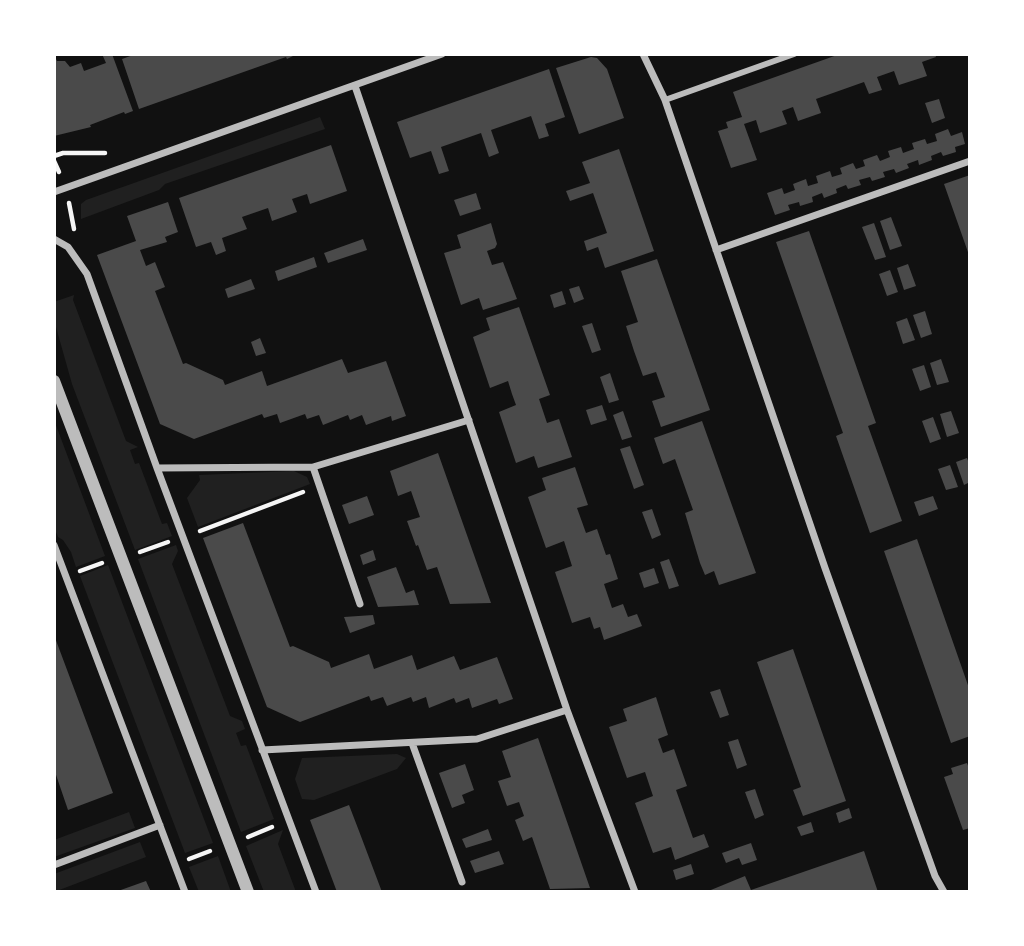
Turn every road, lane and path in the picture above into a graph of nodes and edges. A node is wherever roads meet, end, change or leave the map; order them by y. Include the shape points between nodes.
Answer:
1 (442, 54) edge
2 (643, 54) edge
3 (794, 54) edge
4 (355, 86) junction
5 (665, 100) junction
6 (970, 161) edge
7 (54, 192) edge
8 (54, 239) edge
9 (716, 250) junction
10 (54, 381) edge
11 (469, 420) junction
12 (313, 467) junction
13 (157, 468) junction
14 (319, 485) junction
15 (183, 537) junction
16 (54, 545) edge
17 (149, 550) dead end
18 (98, 564) dead end
19 (85, 570) dead end
20 (360, 604) dead end
21 (567, 710) junction
22 (412, 743) junction
23 (262, 750) junction
24 (160, 824) junction
25 (268, 829) dead end
26 (255, 834) dead end
27 (203, 853) dead end
28 (192, 858) dead end
29 (54, 865) edge
30 (462, 881) dead end
31 (185, 892) edge
32 (248, 892) edge
33 (316, 892) edge
34 (635, 892) edge
35 (944, 892) edge

1 - 4 street
2 - 5 street
3 - 5 street
4 - 7 street
4 - 11 street
5 - 9 street
6 - 9 street
8 - 13 street via 68,247 87,274
9 - 35 street via 934,876
10 - 32 street
11 - 12 street
11 - 21 street
12 - 13 street
12 - 14 street
13 - 15 street
14 - 15 path
14 - 20 street
15 - 17 path
15 - 23 street
16 - 24 street
18 - 19 path
21 - 22 street via 477,738
21 - 34 street
22 - 23 street
22 - 30 street
23 - 33 street
24 - 29 street
24 - 31 street
25 - 26 path
27 - 28 path

